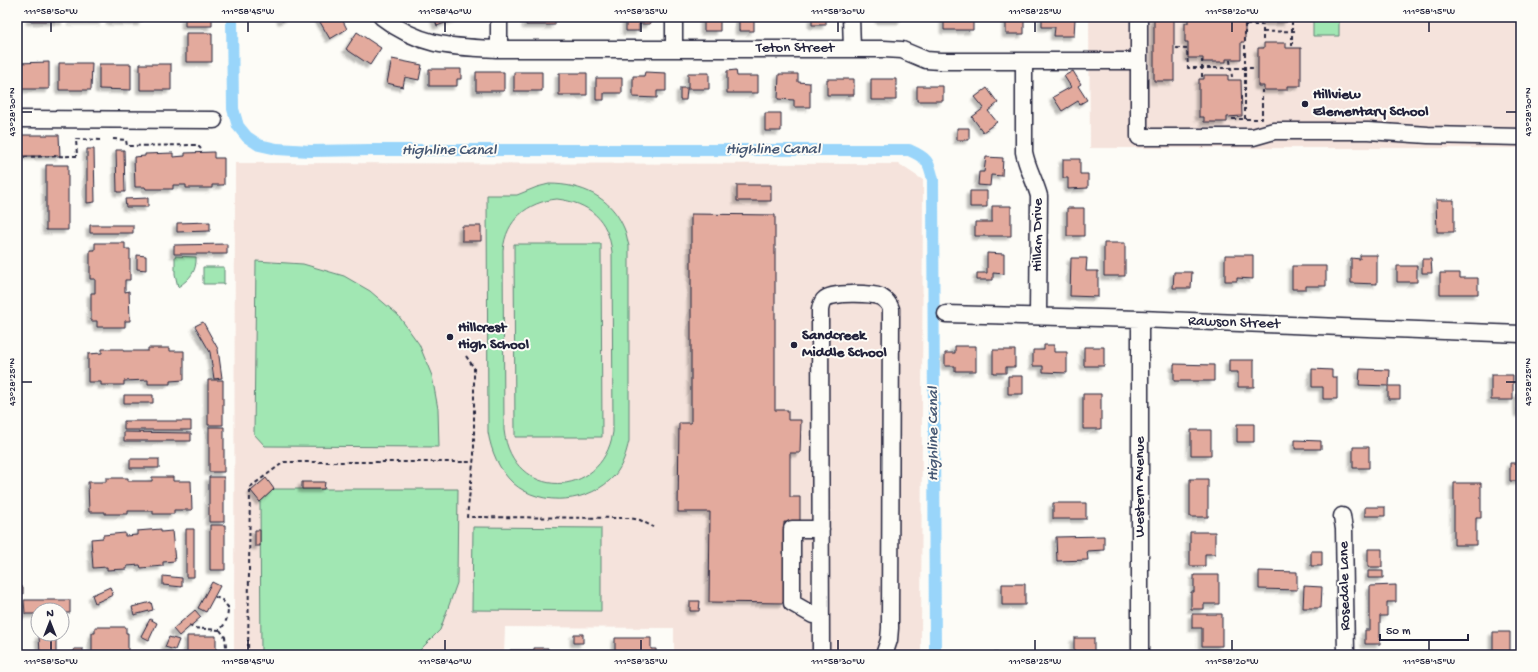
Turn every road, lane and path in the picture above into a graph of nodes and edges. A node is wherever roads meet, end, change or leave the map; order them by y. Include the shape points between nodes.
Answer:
1 (382, 17) edge
2 (499, 17) edge
3 (674, 17) edge
4 (851, 17) edge
5 (1139, 17) edge
6 (1245, 17) edge
7 (1292, 18) edge
8 (1246, 25) junction
9 (1292, 31) junction
10 (1295, 31) dead end
11 (1263, 32) junction
12 (1263, 42) dead end
13 (1292, 46) dead end
14 (852, 48) junction
15 (1176, 48) dead end
16 (499, 49) junction
17 (674, 49) junction
18 (1202, 60) dead end
19 (1230, 60) dead end
20 (1024, 61) junction
21 (1139, 61) junction
22 (1202, 68) junction
23 (1231, 68) junction
24 (1244, 68) junction
25 (1256, 68) dead end
26 (1202, 77) dead end
27 (1232, 77) dead end
28 (1262, 90) dead end
29 (17, 119) edge
30 (1232, 119) dead end
31 (1244, 119) junction
32 (214, 120) dead end
33 (1521, 137) edge
34 (113, 139) dead end
35 (100, 140) dead end
36 (201, 149) dead end
37 (17, 157) edge
38 (946, 314) dead end
39 (1038, 316) junction
40 (1140, 319) junction
41 (1521, 334) edge
42 (466, 356) dead end
43 (474, 462) junction
44 (1342, 516) dead end
45 (653, 527) dead end
46 (821, 529) junction
47 (213, 596) dead end
48 (821, 615) junction
49 (189, 625) dead end
50 (220, 630) junction
51 (227, 655) edge
52 (248, 655) edge
53 (822, 655) edge
54 (884, 655) edge
55 (1140, 655) edge
56 (1346, 655) edge

1 - 16 street, Teton Street via 409,35 428,42 452,47
2 - 16 street
3 - 17 street
4 - 14 street
5 - 21 street
6 - 8 path
7 - 9 path
8 - 11 path via 1263,25
8 - 24 path
9 - 10 path
9 - 11 path
9 - 13 path
11 - 12 path
14 - 17 street, Teton Street
14 - 20 street, Teton Street via 902,50 926,60
15 - 22 path via 1187,49 1188,68
16 - 17 street, Teton Street
18 - 22 path
19 - 23 path
20 - 21 street, Teton Street
20 - 39 street, Hillam Drive via 1024,152 1027,167 1036,183 1039,196
21 - 33 street via 1138,137 1253,137 1274,131 1368,131
22 - 23 path
22 - 26 path
23 - 24 path
23 - 27 path
24 - 25 path
24 - 31 path
28 - 31 path via 1262,119
29 - 32 street
30 - 31 path
34 - 36 path via 126,140 127,146 197,145
35 - 37 path via 76,139 77,156
38 - 39 street, Rawson Street
39 - 40 street, Rawson Street
40 - 41 street, Rawson Street
40 - 55 street, Western Avenue
42 - 43 path via 474,368
43 - 45 path via 467,517 630,518
43 - 52 path via 284,462 250,487
44 - 56 street, Rosedale Lane
46 - 48 street
46 - 48 street via 792,529 792,603 813,615
46 - 54 street via 822,302 834,294 880,297 889,303 891,308 890,628
47 - 50 path via 222,600 228,607 228,620
48 - 53 street
49 - 50 path via 193,628
50 - 51 path via 225,637

